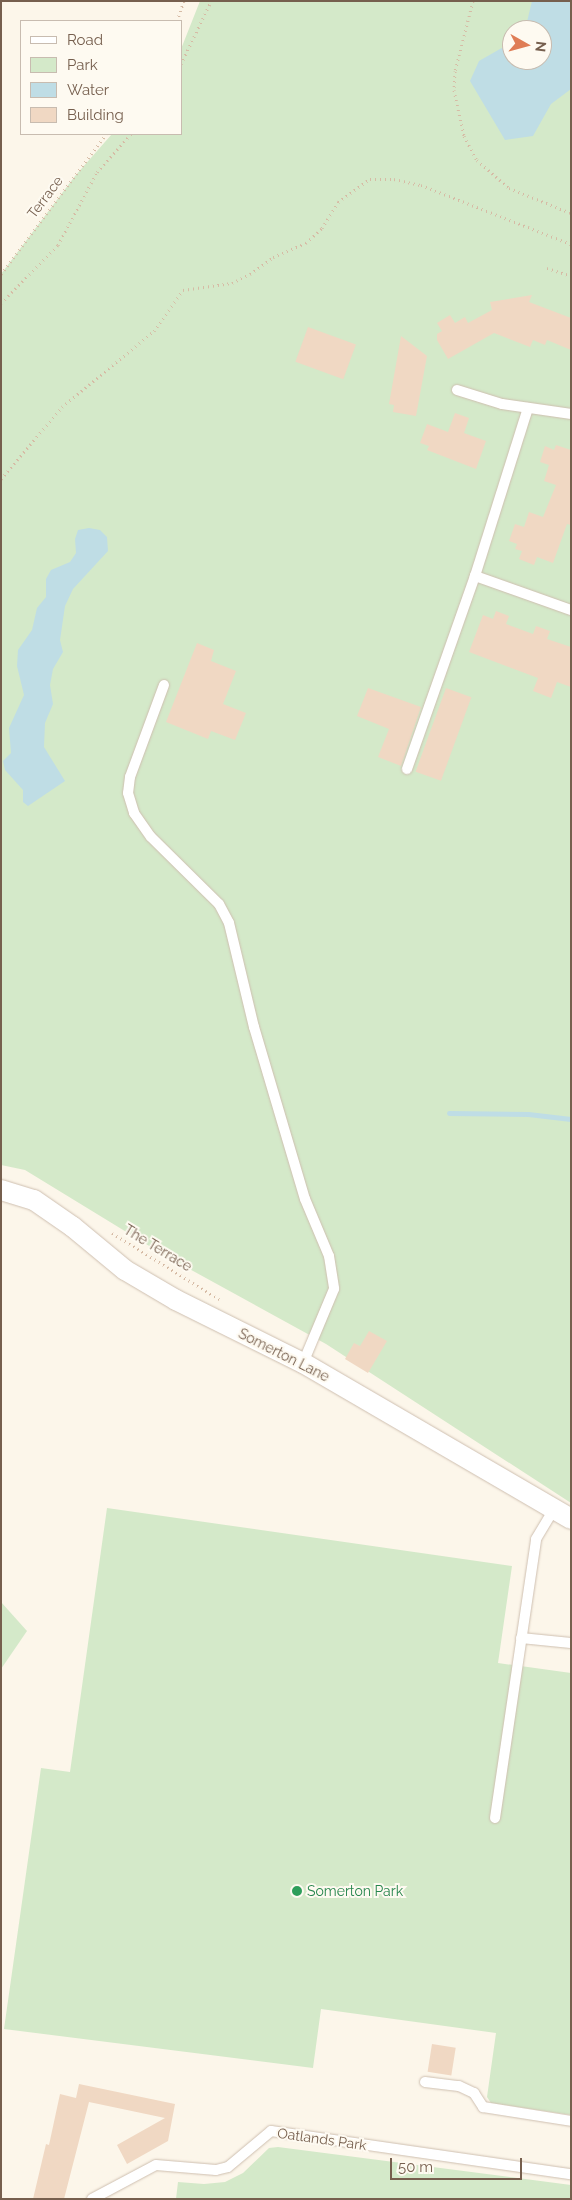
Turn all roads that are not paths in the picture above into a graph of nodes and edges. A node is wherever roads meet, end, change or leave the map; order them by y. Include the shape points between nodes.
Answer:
1 (457, 390) dead end
2 (528, 408) junction
3 (571, 414) edge
4 (475, 576) junction
5 (571, 610) edge
6 (164, 685) dead end
7 (407, 769) dead end
8 (1, 1190) edge
9 (303, 1362) junction
10 (562, 1514) edge
11 (521, 1638) junction
12 (571, 1643) edge
13 (495, 1818) dead end
14 (425, 2082) dead end
15 (571, 2121) edge
16 (571, 2174) edge
17 (92, 2199) edge

1 - 2 lane
2 - 3 lane
2 - 4 lane
4 - 5 lane
4 - 7 lane
6 - 9 lane via 130,776 128,793 134,813 151,837 219,904 229,923 254,1027 305,1199 329,1256 334,1289
8 - 9 street, Somerton Lane via 34,1200 125,1270 176,1300
9 - 10 street, Somerton Lane
10 - 11 lane via 536,1539
11 - 12 lane
11 - 13 lane
14 - 15 lane via 459,2086 474,2093 483,2108
16 - 17 lane, Oatlands Park via 272,2131 228,2167 216,2170 156,2165

